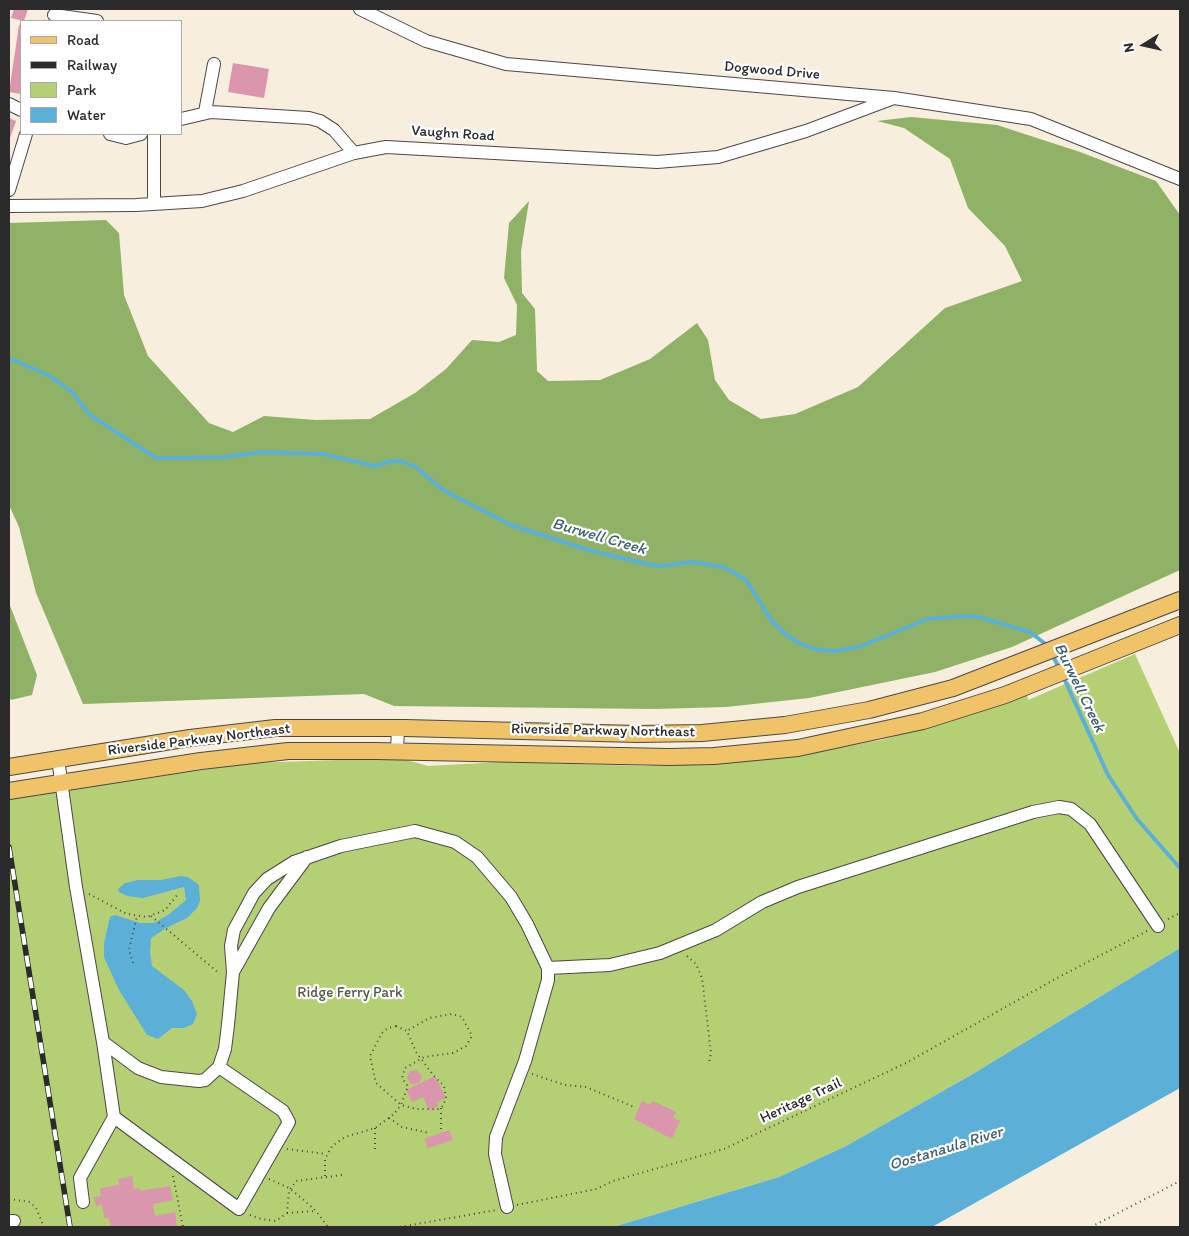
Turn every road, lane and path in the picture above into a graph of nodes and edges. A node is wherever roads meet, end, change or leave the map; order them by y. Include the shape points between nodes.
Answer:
1 (360, 9) edge
2 (54, 15) dead end
3 (90, 20) edge
4 (214, 64) dead end
5 (894, 98) junction
6 (205, 112) junction
7 (182, 119) edge
8 (26, 135) edge
9 (114, 135) edge
10 (137, 135) edge
11 (154, 135) edge
12 (354, 153) junction
13 (1180, 178) edge
14 (9, 190) edge
15 (154, 204) junction
16 (9, 206) edge
17 (1180, 600) edge
18 (1180, 625) edge
19 (398, 728) junction
20 (396, 751) junction
21 (58, 759) junction
22 (9, 767) edge
23 (61, 783) junction
24 (9, 791) edge
25 (307, 858) junction
26 (76, 887) junction
27 (178, 894) dead end
28 (1180, 912) edge
29 (137, 916) junction
30 (151, 916) junction
31 (1158, 926) junction
32 (674, 948) junction
33 (134, 963) dead end
34 (548, 968) junction
35 (232, 978) junction
36 (407, 1031) junction
37 (103, 1042) junction
38 (709, 1063) dead end
39 (218, 1067) junction
40 (521, 1071) junction
41 (401, 1105) junction
42 (634, 1107) dead end
43 (441, 1108) junction
44 (114, 1117) junction
45 (389, 1118) junction
46 (374, 1128) junction
47 (441, 1131) dead end
48 (429, 1134) dead end
49 (274, 1148) junction
50 (375, 1150) dead end
51 (326, 1154) junction
52 (170, 1160) junction
53 (259, 1174) junction
54 (342, 1175) dead end
55 (325, 1176) junction
56 (1180, 1180) edge
57 (9, 1199) edge
58 (84, 1202) dead end
59 (507, 1207) junction
60 (239, 1209) junction
61 (316, 1210) junction
62 (287, 1213) junction
63 (44, 1227) edge
64 (184, 1227) edge
65 (328, 1227) edge
66 (400, 1227) edge
67 (1091, 1227) edge

1 - 5 street, Dogwood Drive via 426,41 506,64
2 - 3 street
4 - 6 street
5 - 12 street, Vaughn Road via 806,131 718,158 657,162 394,147
5 - 13 street, Dogwood Drive via 1031,119
6 - 7 street
6 - 12 street via 315,119 339,134
8 - 14 street
9 - 10 street via 126,138
11 - 15 street
12 - 15 street, Vaughn Road via 231,194 194,202
15 - 16 street, Vaughn Road
17 - 19 main road, Riverside Parkway Northeast via 953,688 869,710 794,724 745,730 637,734
18 - 20 main road, Riverside Parkway Northeast via 1022,688 923,721 781,750 669,757
19 - 20 street
19 - 21 main road, Riverside Parkway Northeast via 275,728
20 - 23 main road, Riverside Parkway Northeast via 244,755
21 - 22 main road, Riverside Parkway Northeast
21 - 23 street
23 - 24 main road, Riverside Parkway Northeast
23 - 26 street
25 - 34 street via 362,841 415,831 455,842 477,857 511,896
25 - 35 street via 269,908
25 - 35 street via 280,870 254,894 234,930 230,946
26 - 29 path via 117,910
26 - 37 street
27 - 30 path via 165,910
28 - 31 path, Heritage Trail
29 - 30 path
29 - 33 path via 129,950
30 - 35 path
31 - 32 street via 1090,824 1071,809 1059,807 1032,812 798,888 762,902 716,930
31 - 59 path, Heritage Trail via 1057,978 906,1064 724,1149 613,1181 596,1189
32 - 34 street via 610,965
32 - 38 path via 692,959 702,978 711,1053
34 - 40 street via 548,980
35 - 39 street via 224,1050
36 - 41 path via 396,1026 385,1030 370,1056 376,1083
36 - 41 path via 429,1018 452,1014 462,1017 472,1036 466,1046 453,1053 424,1057 405,1068 402,1078 408,1086
36 - 43 path via 416,1052 444,1086 446,1097
37 - 39 street via 138,1068 161,1077 199,1081 212,1075
37 - 44 street
39 - 49 street via 283,1111 290,1122
40 - 42 path via 565,1085 586,1087
40 - 59 street via 496,1137 494,1154
41 - 43 path via 425,1110
41 - 45 path
43 - 47 path
44 - 52 street
44 - 58 street via 80,1178
45 - 46 path
45 - 48 path via 402,1127
46 - 50 path
46 - 51 path via 345,1137
49 - 51 path
49 - 53 street
51 - 55 path
52 - 60 street
52 - 64 path
53 - 60 street
53 - 61 path via 289,1188
54 - 55 path
55 - 62 path via 301,1180 291,1186
56 - 67 path
57 - 63 path via 30,1202
59 - 66 path, Heritage Trail
60 - 62 path via 269,1221 276,1221
61 - 62 path
61 - 65 path

